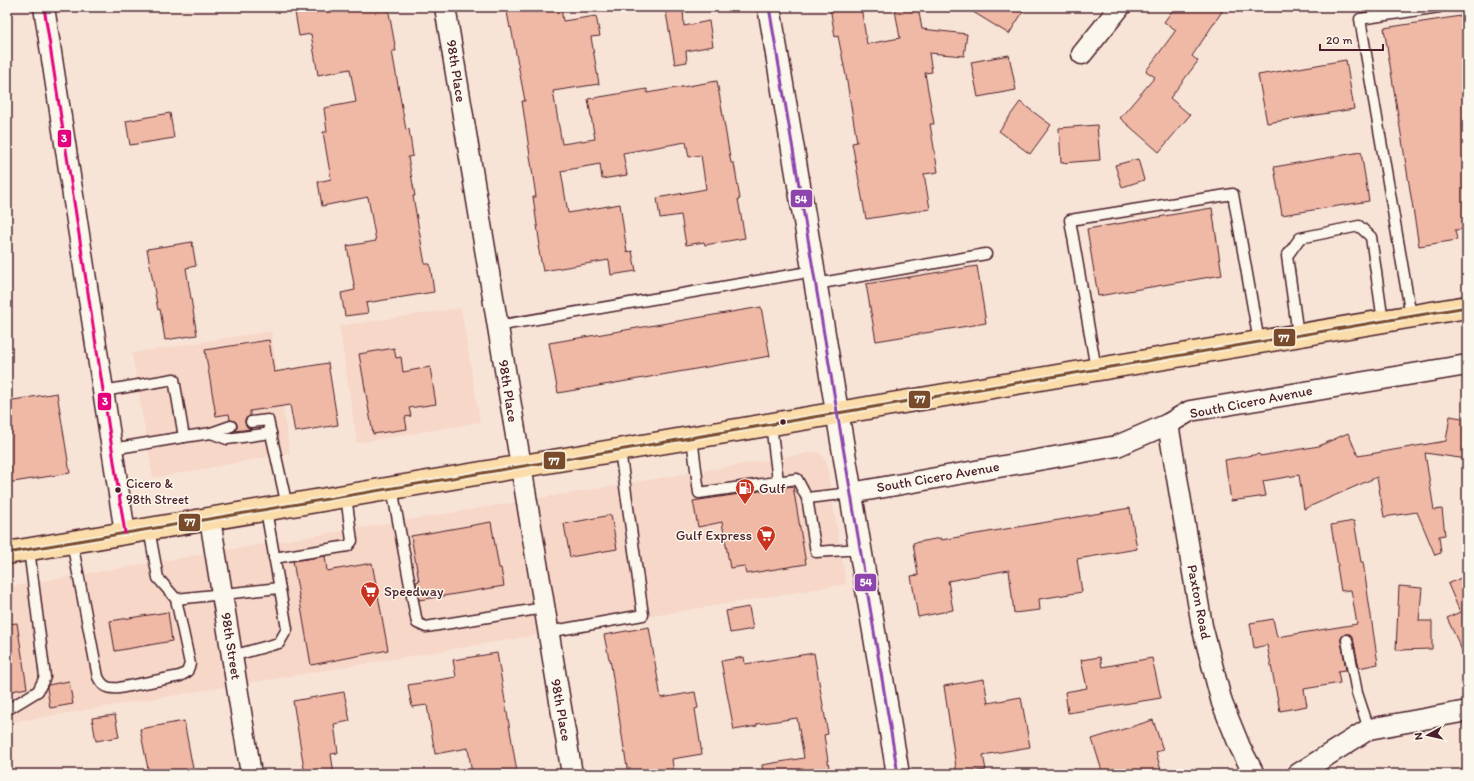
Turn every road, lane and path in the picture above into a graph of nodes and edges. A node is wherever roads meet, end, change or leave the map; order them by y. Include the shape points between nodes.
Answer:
1 (44, 7) edge
2 (445, 7) edge
3 (769, 7) edge
4 (1120, 7) edge
5 (1439, 7) edge
6 (1082, 54) dead end
7 (986, 254) dead end
8 (815, 278) junction
9 (1467, 307) edge
10 (1411, 316) junction
11 (1383, 321) junction
12 (497, 326) junction
13 (1298, 335) junction
14 (1259, 342) junction
15 (1467, 365) edge
16 (1096, 369) junction
17 (103, 391) junction
18 (838, 413) junction
19 (251, 422) dead end
20 (772, 424) junction
21 (1168, 424) junction
22 (232, 426) dead end
23 (211, 433) junction
24 (271, 433) junction
25 (184, 437) junction
26 (692, 438) junction
27 (112, 449) junction
28 (620, 450) junction
29 (520, 467) junction
30 (778, 481) junction
31 (392, 488) junction
32 (851, 493) junction
33 (346, 496) junction
34 (807, 498) junction
35 (287, 506) junction
36 (266, 510) junction
37 (210, 519) junction
38 (149, 529) junction
39 (125, 533) junction
40 (72, 542) junction
41 (29, 549) junction
42 (860, 550) junction
43 (7, 553) edge
44 (274, 558) junction
45 (279, 588) junction
46 (222, 594) junction
47 (176, 599) junction
48 (544, 608) junction
49 (548, 632) junction
50 (1347, 640) dead end
51 (232, 656) junction
52 (7, 708) edge
53 (1467, 711) edge
54 (1369, 729) junction
55 (251, 774) edge
56 (572, 774) edge
57 (898, 774) edge
58 (1254, 774) edge
59 (1298, 774) edge

1 - 17 street
2 - 12 street, 98th Place
3 - 8 street
4 - 6 street
5 - 10 lane via 1360,19
7 - 8 lane
8 - 12 lane
8 - 18 street
9 - 10 main road
10 - 11 main road
11 - 13 main road
11 - 13 lane via 1371,237 1359,226 1300,238 1287,256
12 - 29 street, 98th Place
13 - 14 main road
14 - 16 main road
14 - 16 lane via 1233,194 1070,220
15 - 21 street, South Cicero Avenue via 1190,411
16 - 18 main road
17 - 25 lane via 174,379
17 - 27 street
18 - 20 main road
18 - 32 street
19 - 24 lane via 268,420
20 - 26 main road
20 - 30 lane
21 - 32 street, South Cicero Avenue via 1117,446
21 - 58 street, Paxton Road via 1202,626 1222,703
22 - 23 lane
23 - 24 lane via 227,439
23 - 25 lane
24 - 35 lane
25 - 27 lane
26 - 28 main road
26 - 30 lane via 699,494
27 - 39 street
28 - 29 main road
28 - 49 lane via 643,615
29 - 31 main road
29 - 48 street, 98th Place
30 - 34 lane via 796,479
31 - 33 main road
31 - 48 lane via 417,623 426,627
32 - 34 lane
32 - 42 street
33 - 35 main road
33 - 44 lane via 352,541 348,546
34 - 42 lane via 816,552
35 - 36 main road
36 - 37 main road
36 - 44 lane
37 - 38 main road
37 - 46 street, 98th Street
38 - 39 main road
38 - 47 lane via 158,578
39 - 40 main road
40 - 41 main road
40 - 47 lane via 98,677 102,684 110,689 180,676 187,672 190,664
41 - 43 main road
41 - 52 lane via 45,677 38,691
42 - 57 street
44 - 45 lane
45 - 46 lane
45 - 51 lane via 287,628 279,643
46 - 47 lane
46 - 51 street, 98th Street
48 - 49 street, 98th Place
49 - 56 street, 98th Place
50 - 54 lane via 1357,693
51 - 55 street, 98th Street
53 - 54 street
54 - 59 street

